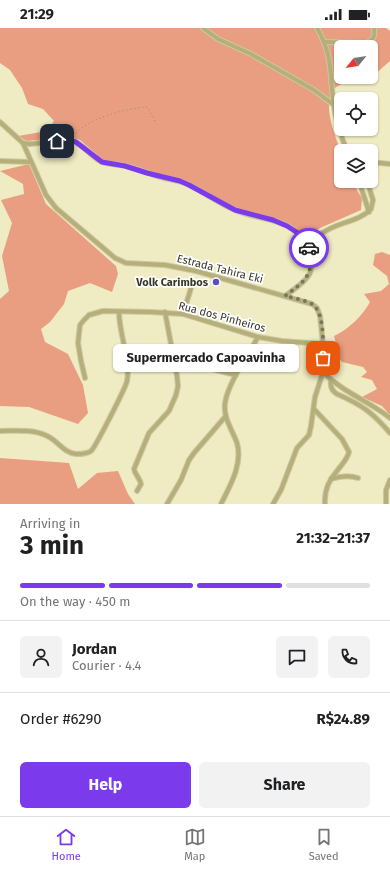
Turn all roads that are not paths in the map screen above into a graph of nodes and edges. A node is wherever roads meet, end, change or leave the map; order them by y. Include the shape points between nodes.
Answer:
1 (203, 28) edge
2 (317, 28) edge
3 (374, 28) edge
4 (324, 42) junction
5 (334, 105) joint
6 (0, 122) edge
7 (23, 143) junction
8 (0, 161) edge
9 (30, 162) junction
10 (378, 162) edge
11 (390, 164) edge
12 (361, 188) edge
13 (369, 188) edge
14 (369, 212) junction
15 (311, 253) junction
16 (192, 285) dead end
17 (285, 296) junction
18 (119, 312) junction
19 (166, 312) junction
20 (183, 314) junction
21 (258, 337) junction
22 (323, 344) junction
23 (175, 360) junction
24 (323, 372) junction
25 (236, 375) junction
26 (85, 378) dead end
27 (331, 381) junction
28 (314, 409) junction
29 (226, 417) junction
30 (390, 418) edge
31 (0, 431) edge
32 (390, 433) edge
33 (358, 478) dead end
34 (331, 479) junction
35 (390, 480) edge
36 (137, 491) dead end
37 (167, 504) edge
38 (221, 504) edge
39 (273, 504) edge
40 (325, 504) edge
41 (386, 504) edge

1 - 5 street via 218,39 251,54 314,90
2 - 4 street
3 - 4 street via 375,36 367,43
4 - 5 street via 331,64
6 - 7 street, Estrada Tahira Eki
7 - 9 street, Estrada Tahira Eki
7 - 15 street via 70,140 81,144 102,162 180,181 235,210 287,226 303,238
8 - 9 street
9 - 17 street, Estrada Tahira Eki via 46,195 56,208 114,258 126,263 165,265 196,271
10 - 11 street
12 - 14 street
13 - 14 street via 373,200
14 - 15 street via 321,234 314,243
15 - 17 street via 310,273
16 - 20 street
17 - 22 street, Estrada Tahira Eki via 317,308
18 - 19 street, Rua dos Pinheiros
18 - 26 street, Rua dos Pinheiros via 95,312 80,325 78,343
18 - 31 street via 119,325 128,364 127,382 98,442 91,451 84,454 67,451 44,434
19 - 20 street, Rua dos Pinheiros
19 - 23 street
20 - 21 street, Rua dos Pinheiros
21 - 22 street, Rua dos Pinheiros
21 - 25 street
22 - 24 street
23 - 25 street
23 - 36 street via 178,386 176,396 169,411 149,433 134,469 141,484
24 - 27 street
24 - 28 street
25 - 29 street via 226,399
27 - 30 street via 378,408
27 - 32 street via 333,391 364,407
28 - 34 street via 342,439 349,452
28 - 39 street via 309,435 297,448
29 - 37 street via 189,460
29 - 38 street via 239,453 235,472
33 - 34 street via 347,476
34 - 40 street via 326,490
35 - 41 street via 386,490

